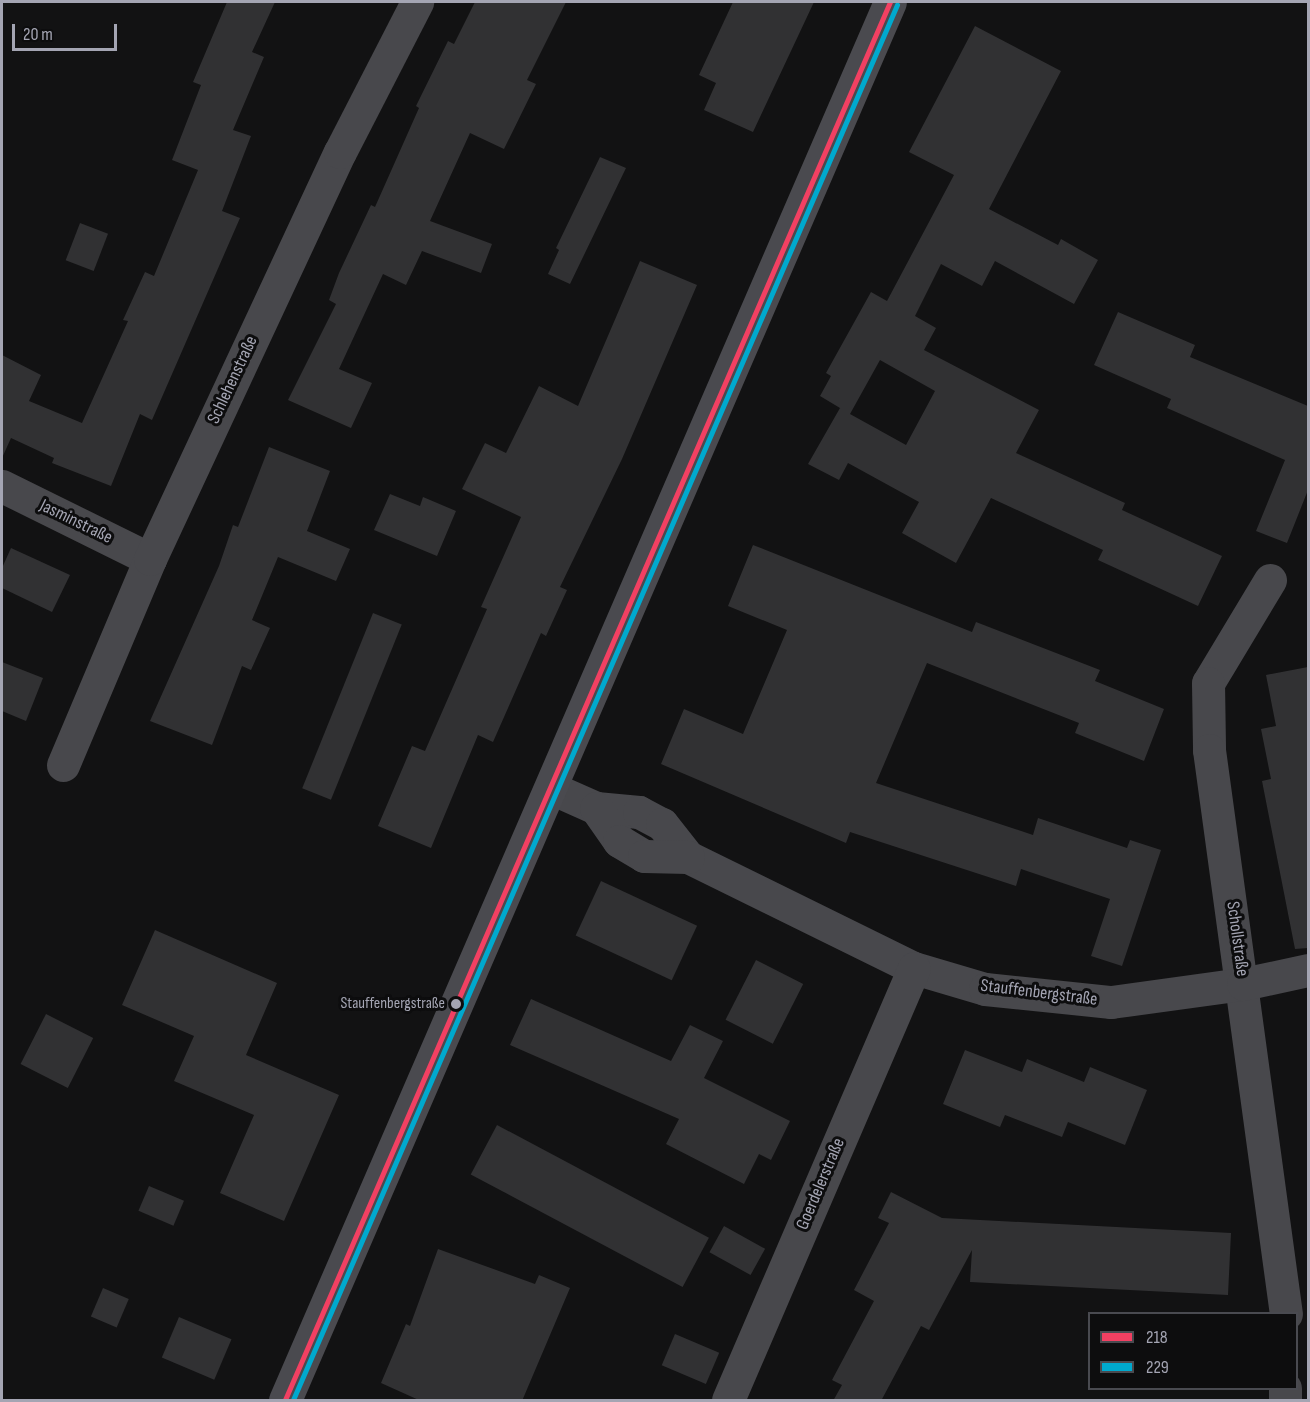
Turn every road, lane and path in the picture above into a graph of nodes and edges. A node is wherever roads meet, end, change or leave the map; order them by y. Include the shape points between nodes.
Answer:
1 (417, 2) edge
2 (890, 2) edge
3 (2, 486) edge
4 (150, 559) junction
5 (1270, 580) dead end
6 (63, 765) dead end
7 (551, 788) junction
8 (914, 968) junction
9 (1296, 973) edge
10 (1243, 984) junction
11 (1286, 1312) edge
12 (285, 1401) edge
13 (728, 1401) edge

1 - 4 street, Schlehenstraße via 340,152
2 - 7 main road
3 - 4 street, Jasminstraße
4 - 6 street, Schlehenstraße
5 - 10 street, Schollstraße via 1208,683 1209,750
7 - 8 street, Stauffenbergstraße via 596,808 619,841 644,856 688,857
7 - 12 main road
8 - 10 street, Stauffenbergstraße via 985,989 1111,1002
8 - 13 street, Goerdelerstraße
9 - 10 street, Stauffenbergstraße
10 - 11 street, Schollstraße

